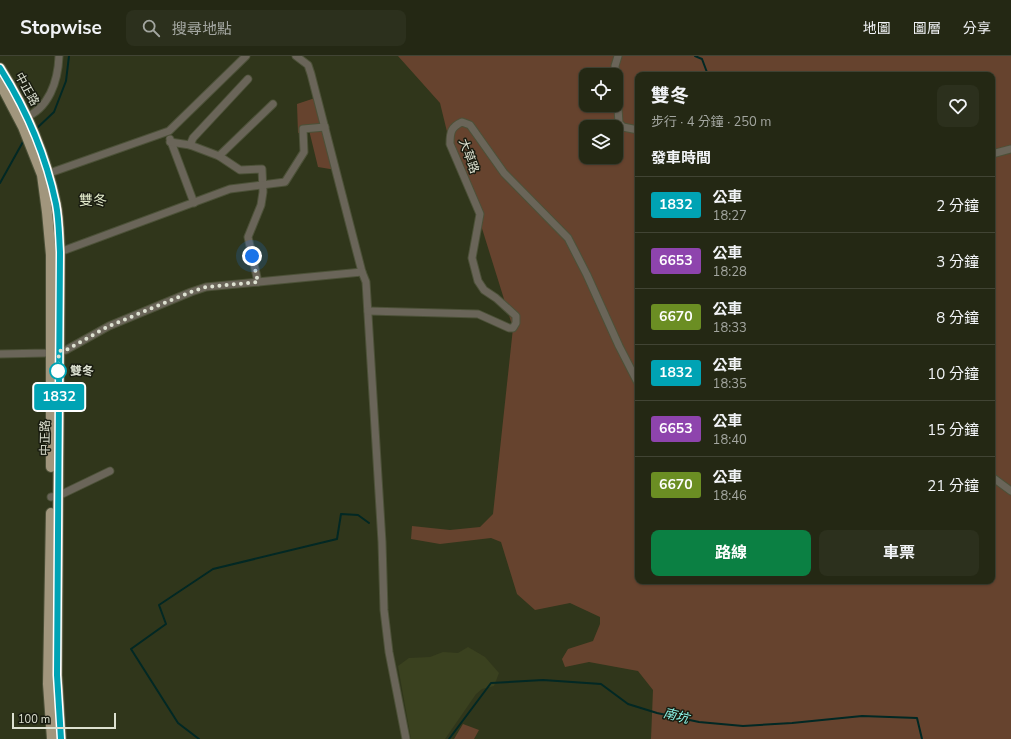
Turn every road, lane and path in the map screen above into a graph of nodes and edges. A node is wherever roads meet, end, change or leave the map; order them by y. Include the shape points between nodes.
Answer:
1 (59, 56) edge
2 (246, 56) edge
3 (296, 56) edge
4 (618, 56) edge
5 (0, 68) edge
6 (615, 68) edge
7 (248, 79) dead end
8 (0, 83) edge
9 (273, 104) dead end
10 (618, 112) edge
11 (25, 122) junction
12 (325, 127) junction
13 (635, 129) edge
14 (169, 131) junction
15 (170, 142) junction
16 (190, 145) junction
17 (1011, 149) edge
18 (995, 153) edge
19 (219, 156) junction
20 (45, 175) junction
21 (262, 183) junction
22 (194, 203) junction
23 (56, 254) junction
24 (362, 272) junction
25 (258, 282) junction
26 (368, 311) junction
27 (55, 352) junction
28 (0, 354) edge
29 (635, 377) edge
30 (110, 471) dead end
31 (995, 479) edge
32 (1011, 491) edge
33 (54, 497) junction
34 (52, 739) edge
35 (61, 739) edge
36 (406, 739) edge

1 - 11 street via 55,84 48,98
2 - 14 street
3 - 12 street via 308,65
4 - 6 street
5 - 11 main road, 中正路
7 - 16 street via 193,138
8 - 11 main road, 中正路
9 - 19 street
10 - 13 street via 619,123 623,127
11 - 20 main road, 中正路
12 - 21 street via 303,129 304,152 285,182
12 - 24 street
14 - 15 street
14 - 20 street
15 - 16 street
15 - 22 street
16 - 19 street
17 - 18 street
19 - 21 street via 240,170 262,169
20 - 23 main road, 中正路 via 56,205
21 - 22 street via 230,188
21 - 25 street via 261,205 248,236
22 - 23 street
23 - 27 main road, 中正路
24 - 25 street
24 - 26 street via 366,282
25 - 27 street via 206,287 191,292 109,326 66,350
26 - 29 street, 大草路 via 478,314 514,328 516,316 484,290 478,281 472,258 480,214 450,144 450,133 454,126 462,122 470,125 504,173 568,238
26 - 36 street via 384,610 389,652
27 - 28 street
27 - 33 main road, 中正路
30 - 33 street
31 - 32 street
33 - 34 main road, 中正路 via 48,684
33 - 35 main road, 中正路 via 57,675

